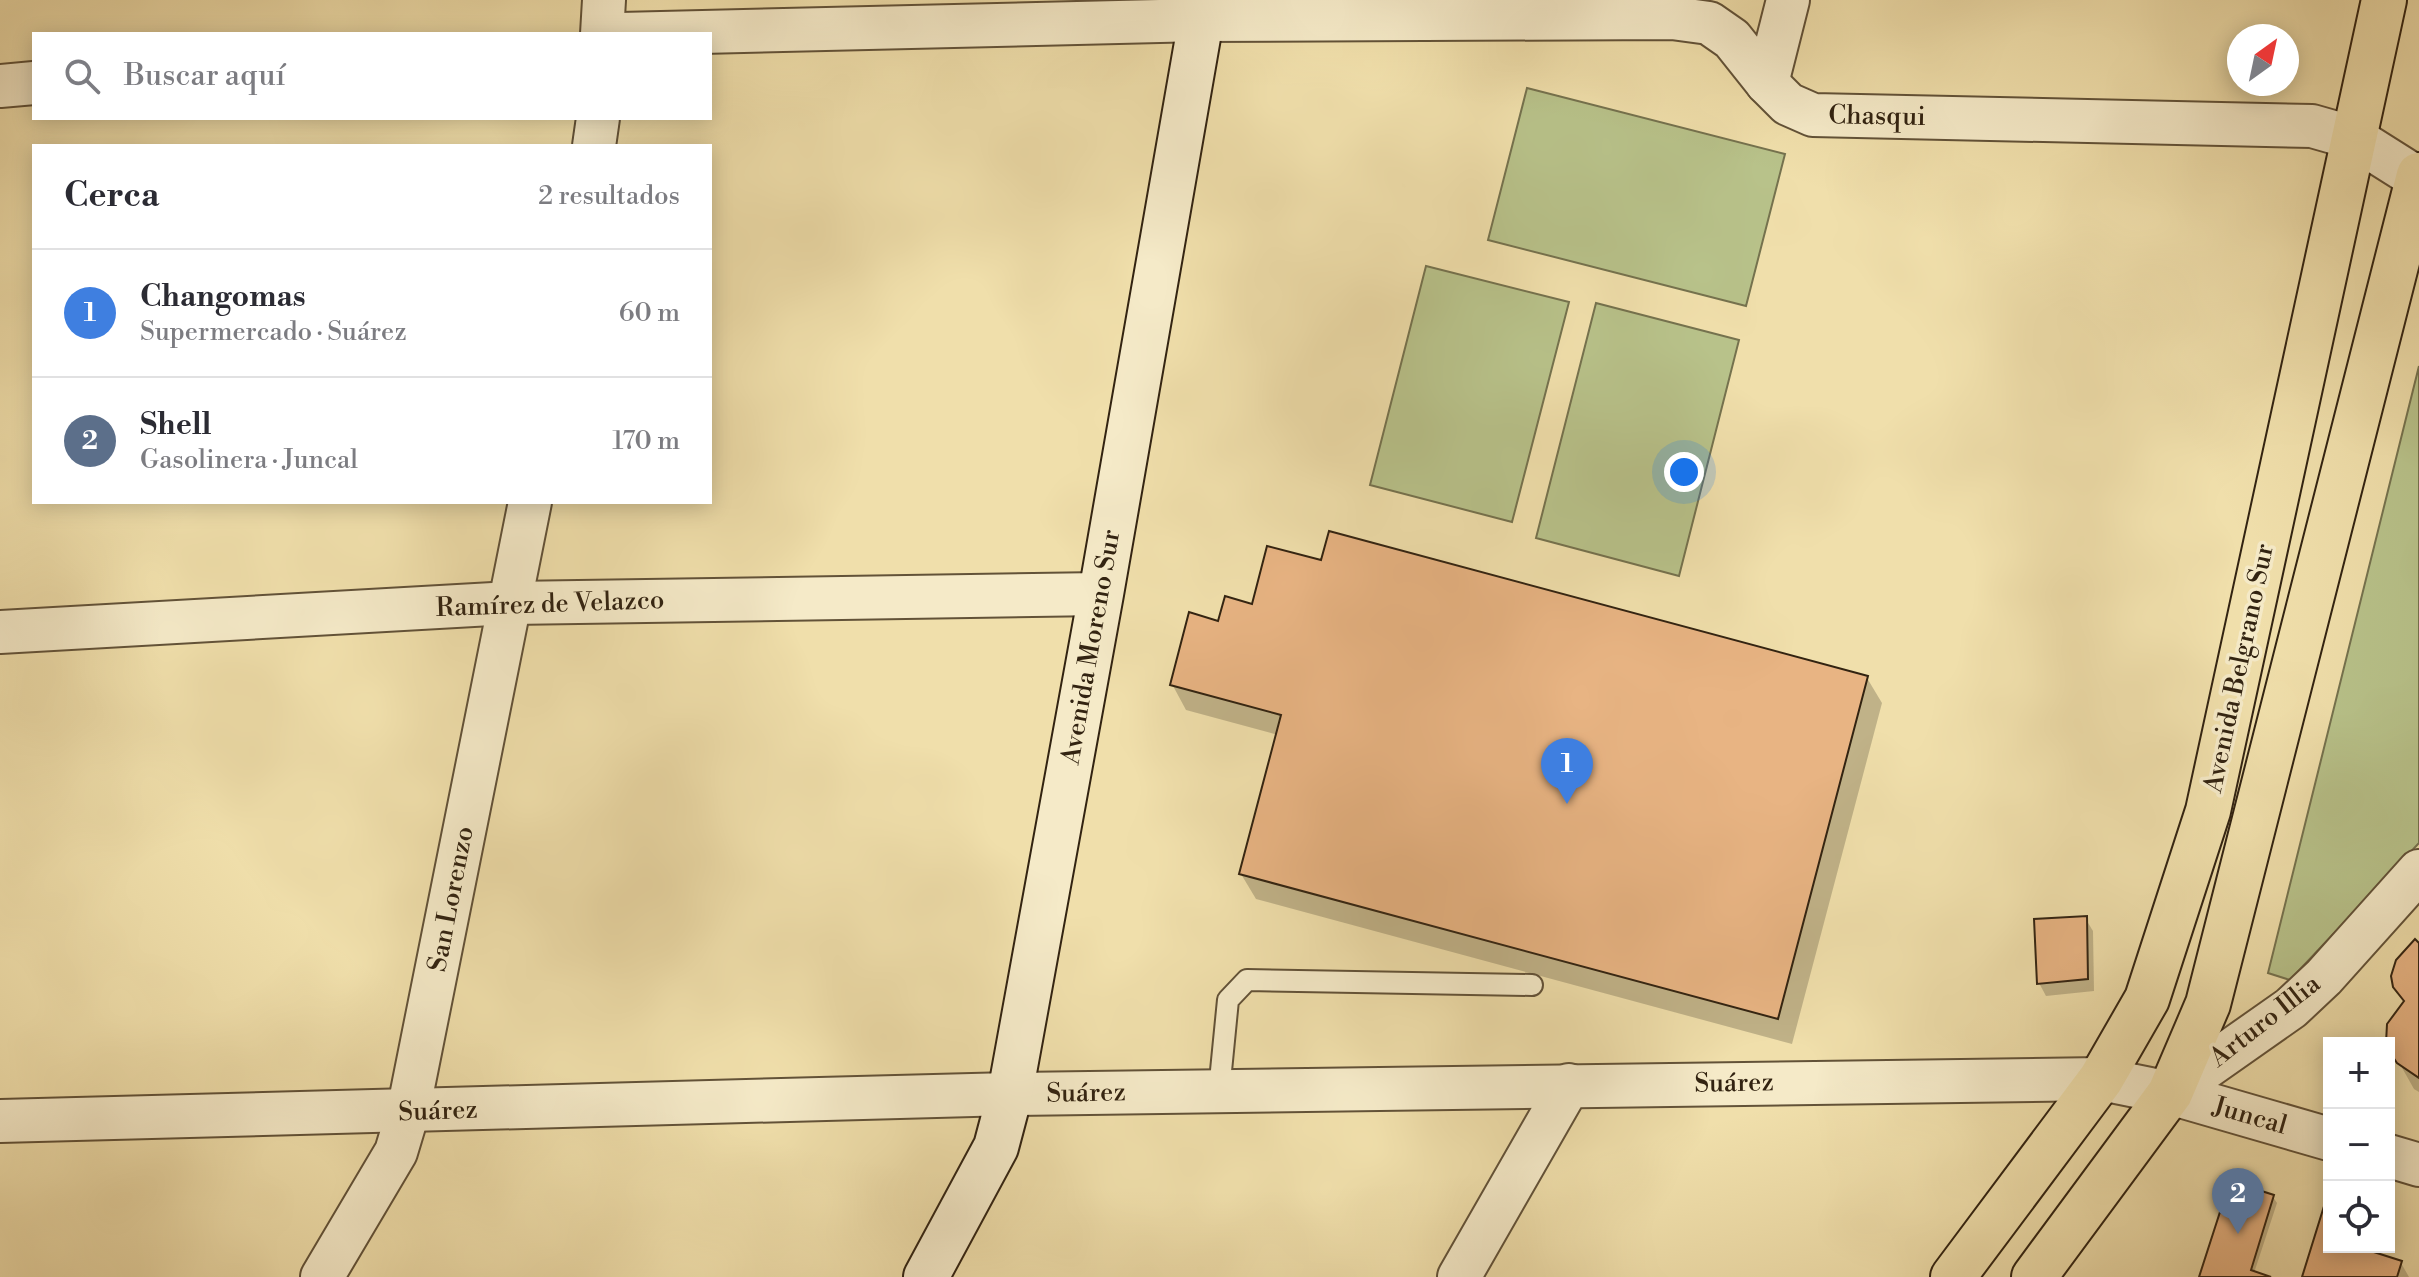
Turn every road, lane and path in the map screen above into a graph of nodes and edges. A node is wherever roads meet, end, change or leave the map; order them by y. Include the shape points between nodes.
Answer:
1 (604, 0) edge
2 (1788, 0) edge
3 (2384, 0) edge
4 (1201, 10) edge
5 (602, 32) edge
6 (668, 32) edge
7 (32, 83) edge
8 (1767, 83) junction
9 (0, 86) edge
10 (598, 120) edge
11 (2354, 138) junction
12 (594, 144) edge
13 (2419, 178) edge
14 (530, 504) edge
15 (1101, 594) junction
16 (511, 603) junction
17 (0, 632) edge
18 (2419, 871) edge
19 (1532, 985) dead end
20 (2101, 1079) junction
21 (1569, 1085) junction
22 (1219, 1091) junction
23 (2170, 1093) junction
24 (1010, 1094) junction
25 (408, 1112) junction
26 (0, 1121) edge
27 (2323, 1137) edge
28 (2395, 1158) edge
29 (2419, 1165) edge
30 (322, 1277) edge
31 (926, 1277) edge
32 (1459, 1277) edge
33 (1953, 1277) edge
34 (2034, 1277) edge

1 - 5 street
2 - 8 street
3 - 11 highway, Avenida Belgrano Sur
4 - 6 street, Chasqui
4 - 8 street, Chasqui via 1672,18 1709,23 1732,39
4 - 15 street, Avenida Moreno Sur
7 - 9 street
8 - 11 street, Chasqui via 1788,104 1813,115 2312,126
10 - 12 street
11 - 13 street, Chasqui
11 - 20 highway, Avenida Belgrano Sur via 2208,811 2147,999
13 - 23 highway, Avenida Belgrano Sur via 2208,1004
14 - 16 street, San Lorenzo
15 - 16 street, Ramírez de Velazco
15 - 24 street, Avenida Moreno Sur
16 - 17 street, Ramírez de Velazco
16 - 25 street, San Lorenzo
18 - 23 street, Arturo Illia via 2291,1008
19 - 22 lane via 1247,980 1228,1000
20 - 21 street, Suárez
20 - 23 street, Suárez
20 - 33 highway, Avenida Belgrano Sur
21 - 22 street, Suárez
21 - 32 street
22 - 24 street, Suárez
23 - 27 street, Juncal
23 - 34 highway, Avenida Belgrano Sur
24 - 25 street, Suárez
24 - 31 street, Avenida Moreno Sur via 996,1147
25 - 26 street, Suárez
25 - 30 street, San Lorenzo via 396,1152
28 - 29 street

